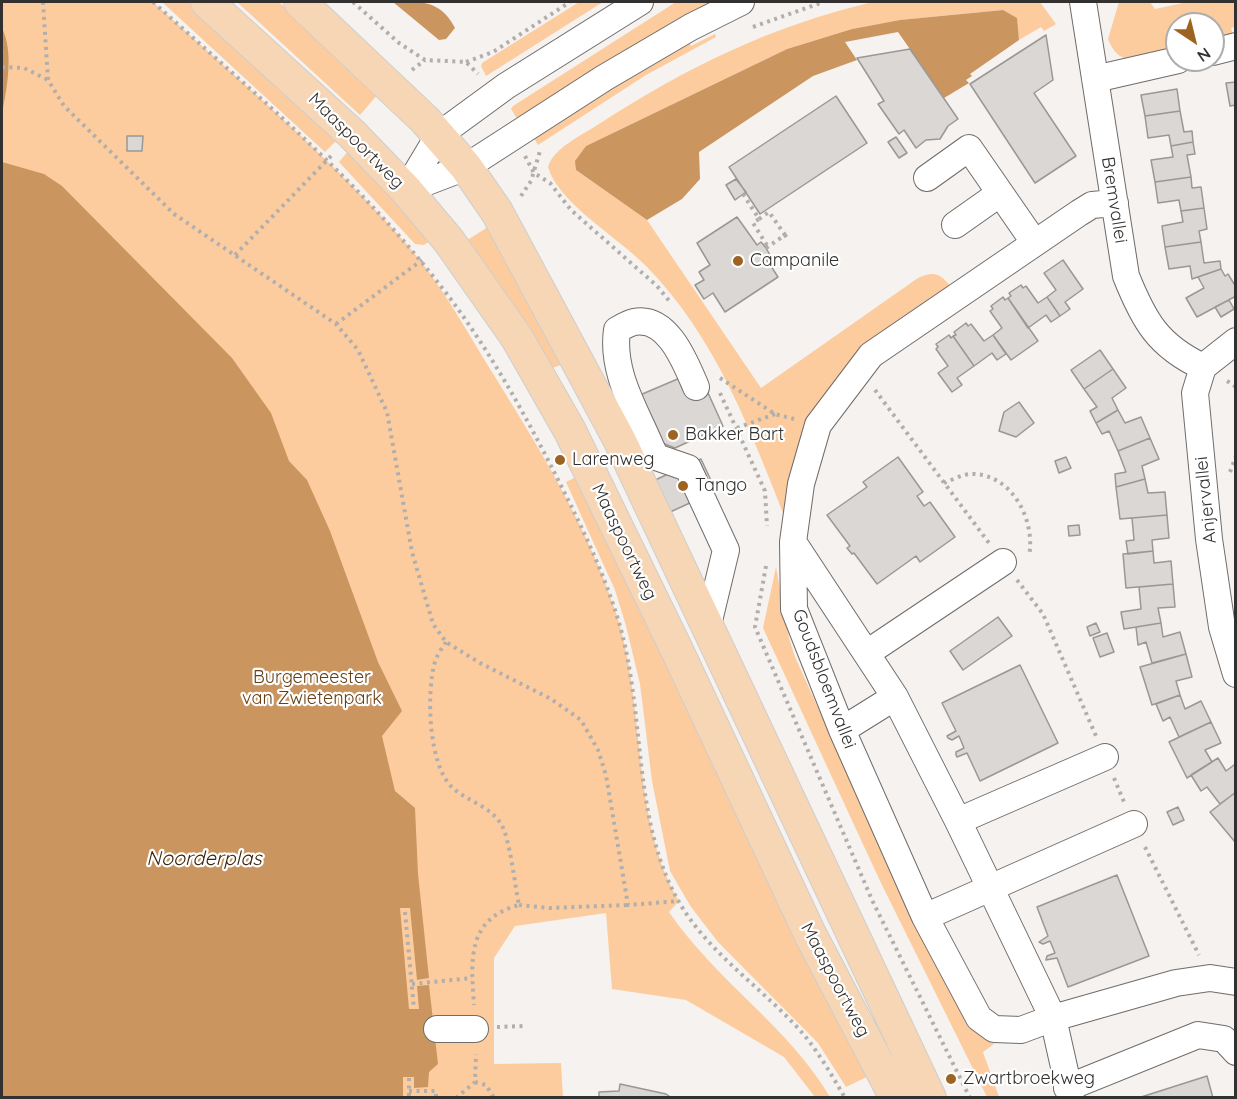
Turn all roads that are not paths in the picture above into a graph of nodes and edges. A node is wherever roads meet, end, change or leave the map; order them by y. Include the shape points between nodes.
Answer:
1 (207, 2) edge
2 (300, 2) edge
3 (640, 2) edge
4 (741, 2) edge
5 (1083, 2) edge
6 (1165, 63) edge
7 (1095, 79) junction
8 (439, 135) junction
9 (466, 167) junction
10 (927, 178) dead end
11 (406, 190) junction
12 (999, 194) junction
13 (1115, 204) junction
14 (955, 225) dead end
15 (1034, 242) junction
16 (1236, 341) edge
17 (1203, 367) junction
18 (707, 382) road end
19 (620, 441) junction
20 (651, 447) junction
21 (793, 542) junction
22 (1008, 568) road end
23 (707, 629) junction
24 (867, 652) junction
25 (1236, 674) edge
26 (895, 696) junction
27 (842, 730) junction
28 (1105, 756) road end
29 (958, 821) junction
30 (1134, 824) road end
31 (990, 887) junction
32 (925, 917) junction
33 (1236, 982) edge
34 (1053, 1018) junction
35 (437, 1029) dead end
36 (475, 1029) road end
37 (1236, 1052) edge
38 (1069, 1093) edge
39 (896, 1098) edge
40 (930, 1098) edge

1 - 11 main road, Maaspoortweg via 352,134
2 - 8 main road, Maaspoortweg via 395,88
3 - 8 street via 506,86
4 - 9 street via 604,78
5 - 7 street, Bremvallei
6 - 7 street
7 - 13 street, Bremvallei
8 - 9 main road, Maaspoortweg
8 - 11 street
9 - 11 street
9 - 19 main road, Maaspoortweg via 506,229
10 - 12 street via 969,148
11 - 39 main road, Maaspoortweg via 496,306 550,394 675,646 810,934
12 - 14 street
12 - 15 street
13 - 15 street, Goudsbloemvallei via 1092,205
13 - 17 street, Bremvallei via 1126,276 1143,317 1179,356
15 - 21 street, Goudsbloemvallei via 871,355 858,369 818,425 801,484
16 - 17 street
17 - 25 street, Anjervallei via 1195,393 1209,538 1222,627
18 - 20 street via 661,329 634,321 617,330 614,349 619,372
19 - 20 street
19 - 23 main road, Maaspoortweg
20 - 23 street via 656,457 688,468 726,550
21 - 24 street
21 - 27 street, Goudsbloemvallei via 794,609
22 - 24 street
23 - 40 main road, Maaspoortweg
24 - 26 street
26 - 27 street
26 - 29 street
27 - 32 street, Goudsbloemvallei
28 - 29 street
29 - 31 street
30 - 31 street
31 - 32 street
31 - 34 street
32 - 34 street, Goudsbloemvallei via 980,1018 994,1029 1021,1030
33 - 34 street, Goudsbloemvallei via 1210,978 1176,983
34 - 38 street
35 - 36 street
37 - 38 street via 1224,1039 1198,1035

